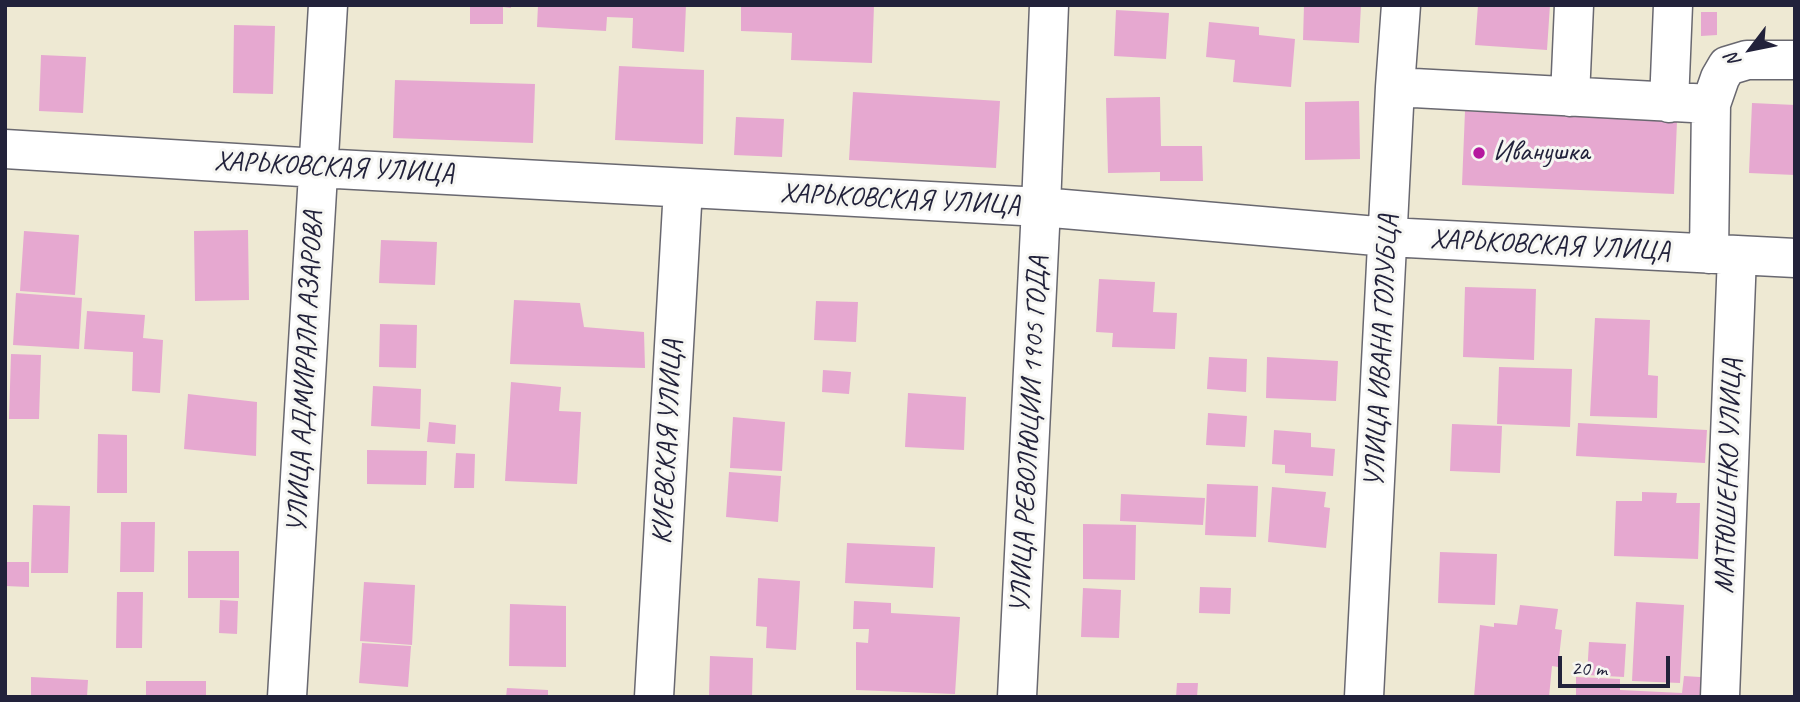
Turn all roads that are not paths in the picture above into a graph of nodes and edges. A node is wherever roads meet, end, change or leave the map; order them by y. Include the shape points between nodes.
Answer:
1 (328, 5) edge
2 (1049, 5) edge
3 (1401, 5) edge
4 (1574, 5) edge
5 (1673, 5) edge
6 (1795, 60) edge
7 (1395, 87) junction
8 (1570, 97) junction
9 (1669, 103) junction
10 (1711, 104) junction
11 (5, 149) edge
12 (318, 168) junction
13 (683, 188) junction
14 (1041, 207) junction
15 (1388, 237) junction
16 (1723, 254) junction
17 (1795, 258) edge
18 (287, 697) edge
19 (654, 697) edge
20 (1017, 697) edge
21 (1364, 697) edge
22 (1720, 697) edge

1 - 12 street, УЛИЦА АДМИРАЛА АЗАРОВА
2 - 14 street, УЛИЦА РЕВОЛЮЦИИ 1905 ГОДА
3 - 7 street, УЛИЦА ИВАНА ГОЛУБЦА
4 - 8 street
5 - 9 street
6 - 10 street via 1747,60 1727,66
7 - 8 street
7 - 15 street, УЛИЦА ИВАНА ГОЛУБЦА
8 - 9 street
9 - 10 street
10 - 16 street, МАТЮШЕНКО УЛИЦА
11 - 12 street, ХАРЬКОВСКАЯ УЛИЦА
12 - 13 street, ХАРЬКОВСКАЯ УЛИЦА
12 - 18 street, УЛИЦА АДМИРАЛА АЗАРОВА
13 - 14 street, ХАРЬКОВСКАЯ УЛИЦА
13 - 19 street, КИЕВСКАЯ УЛИЦА
14 - 15 street, ХАРЬКОВСКАЯ УЛИЦА
14 - 20 street, УЛИЦА РЕВОЛЮЦИИ 1905 ГОДА
15 - 16 street, ХАРЬКОВСКАЯ УЛИЦА
15 - 21 street, УЛИЦА ИВАНА ГОЛУБЦА
16 - 17 street, ХАРЬКОВСКАЯ УЛИЦА
16 - 22 street, МАТЮШЕНКО УЛИЦА

